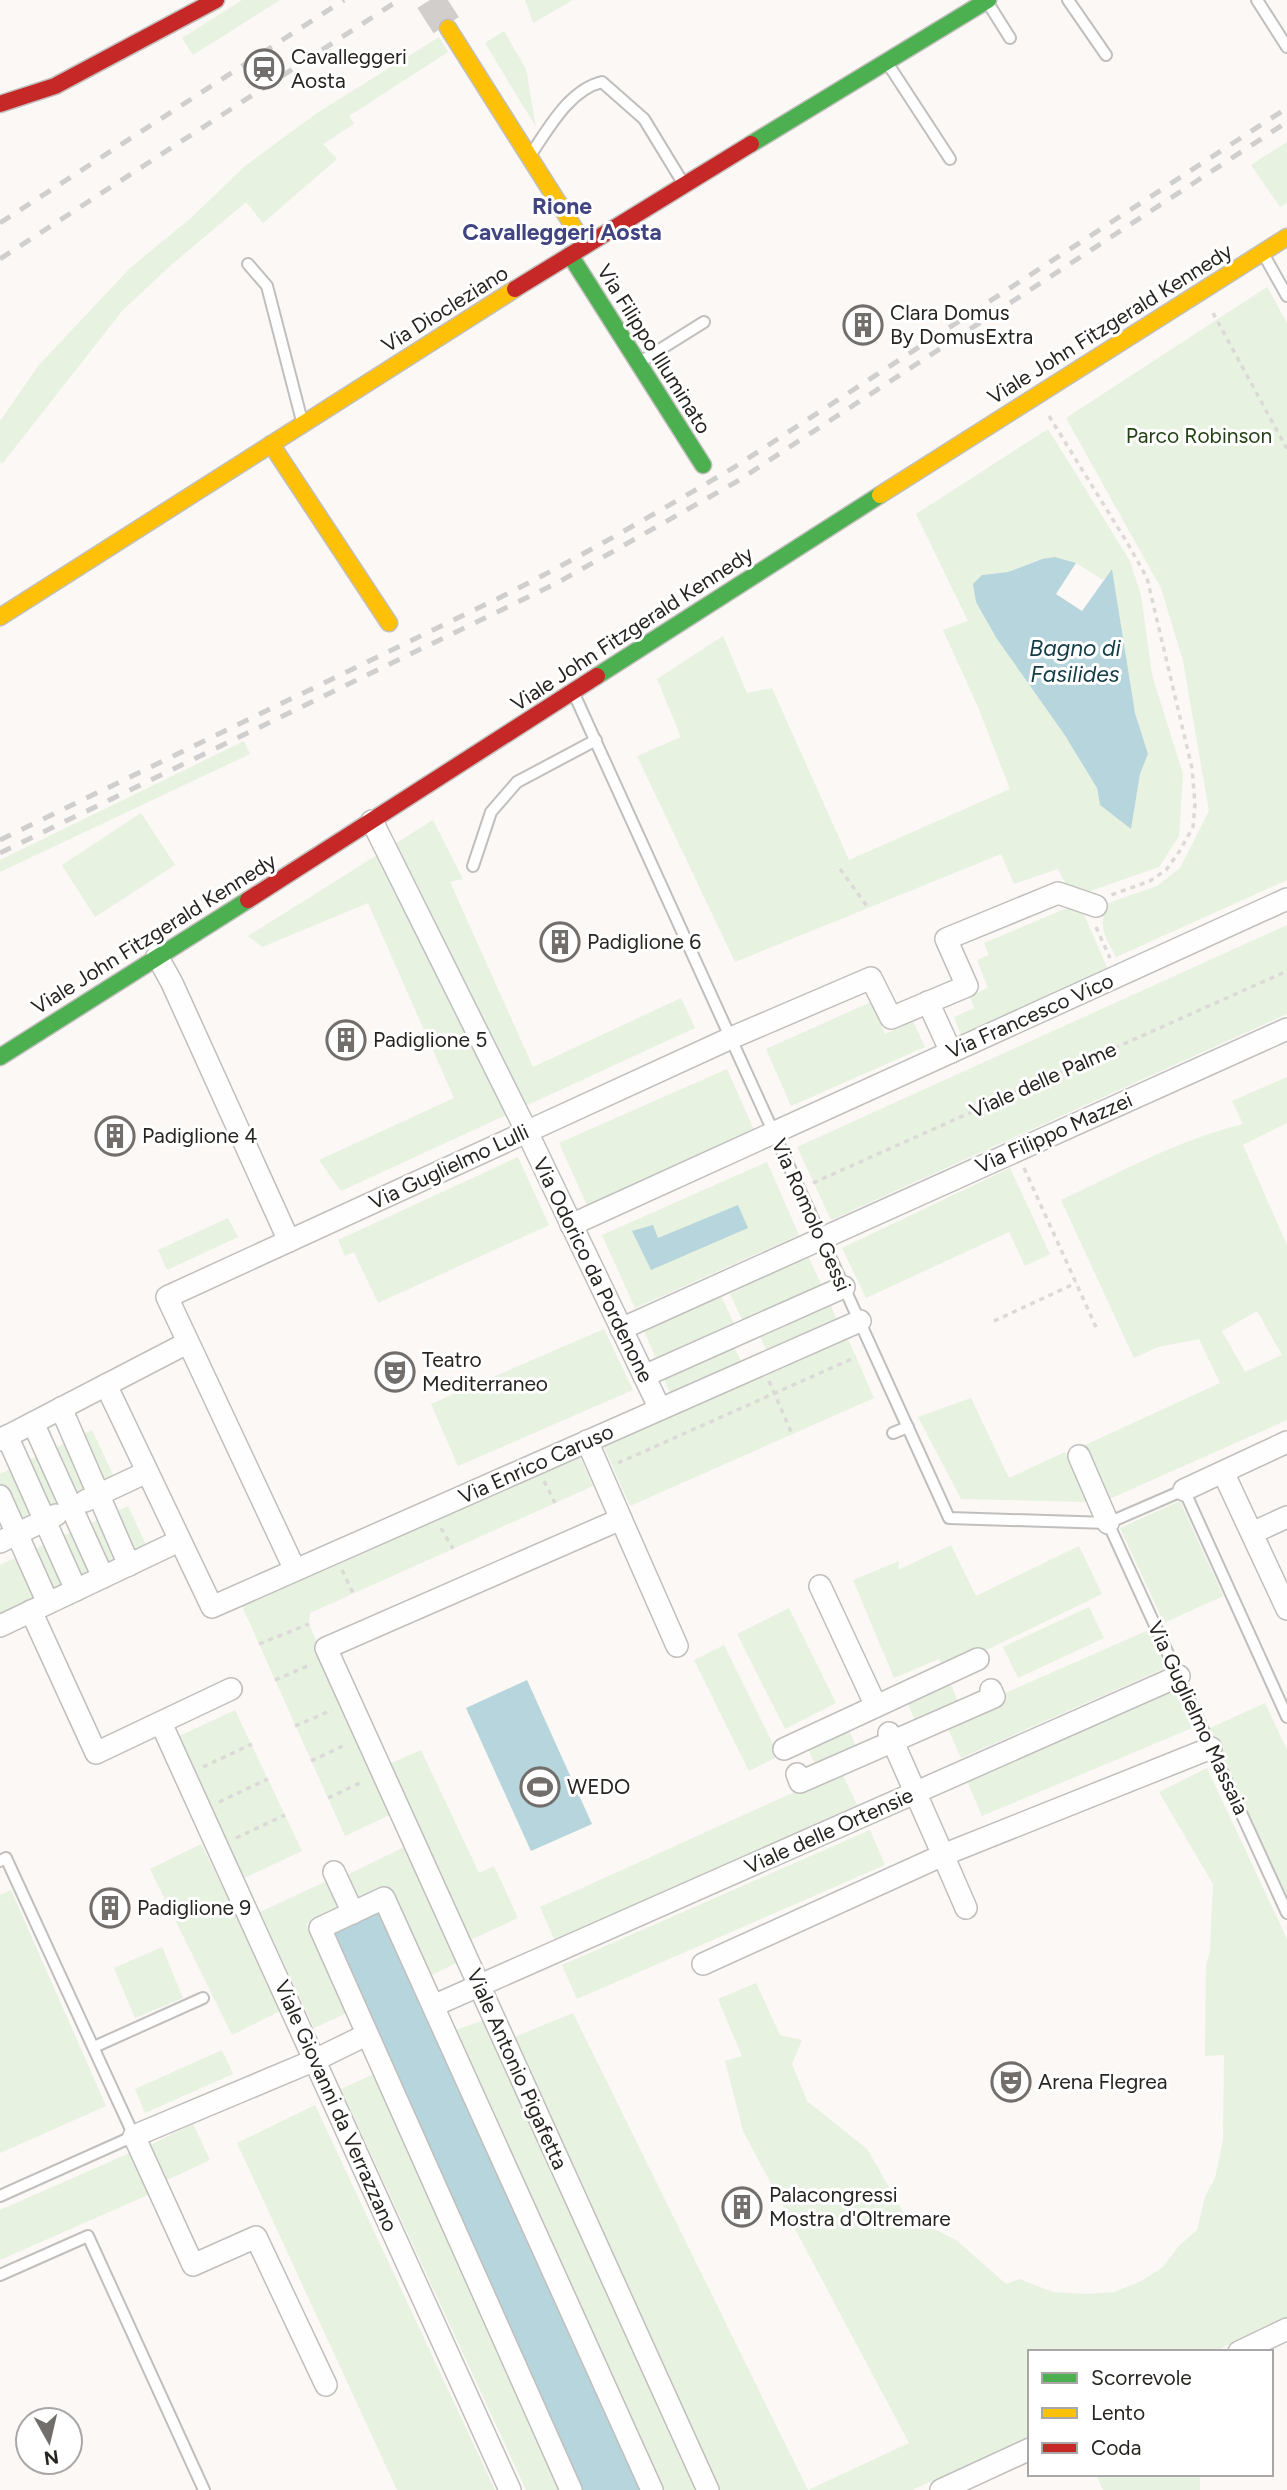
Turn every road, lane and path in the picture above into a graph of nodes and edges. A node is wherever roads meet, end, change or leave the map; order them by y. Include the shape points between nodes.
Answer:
1 (216, 0) edge
2 (988, 0) edge
3 (1068, 0) edge
4 (1257, 0) edge
5 (449, 28) tunnel mouth
6 (1010, 38) dead end
7 (1287, 47) edge
8 (1106, 55) dead end
9 (886, 62) junction
10 (0, 104) edge
11 (529, 156) junction
12 (950, 159) dead end
13 (685, 185) junction
14 (1287, 237) edge
15 (585, 245) junction
16 (1262, 252) junction
17 (570, 255) junction
18 (248, 264) dead end
19 (1287, 296) edge
20 (1213, 313) dead end
21 (705, 321) dead end
22 (637, 363) junction
23 (1037, 394) junction
24 (303, 424) junction
25 (271, 444) junction
26 (1287, 449) edge
27 (703, 465) dead end
28 (0, 617) edge
29 (389, 623) dead end
30 (574, 692) junction
31 (596, 740) junction
32 (372, 821) junction
33 (473, 866) dead end
34 (840, 869) dead end
35 (1287, 899) edge
36 (867, 906) dead end
37 (1096, 906) junction
38 (157, 956) junction
39 (1287, 971) edge
40 (1119, 976) junction
41 (928, 1002) junction
42 (1287, 1030) edge
43 (731, 1038) junction
44 (951, 1052) junction
45 (0, 1057) edge
46 (527, 1132) junction
47 (774, 1132) junction
48 (1016, 1150) junction
49 (800, 1189) junction
50 (571, 1225) junction
51 (822, 1239) junction
52 (289, 1241) junction
53 (1076, 1283) junction
54 (844, 1287) junction
55 (860, 1321) junction
56 (994, 1321) dead end
57 (1096, 1327) dead end
58 (621, 1329) junction
59 (187, 1343) junction
60 (856, 1357) dead end
61 (761, 1364) junction
62 (644, 1376) junction
63 (106, 1385) junction
64 (774, 1394) junction
65 (61, 1409) junction
66 (660, 1409) junction
67 (33, 1423) junction
68 (908, 1427) junction
69 (893, 1433) dead end
70 (792, 1434) dead end
71 (4, 1438) edge
72 (587, 1441) junction
73 (1287, 1442) edge
74 (1079, 1456) dead end
75 (612, 1466) dead end
76 (147, 1472) junction
77 (1223, 1472) junction
78 (543, 1479) dead end
79 (1184, 1490) junction
80 (99, 1495) junction
81 (0, 1496) edge
82 (555, 1503) dead end
83 (72, 1508) junction
84 (1287, 1517) edge
85 (621, 1519) junction
86 (45, 1520) junction
87 (439, 1523) dead end
88 (1108, 1523) junction
89 (1252, 1533) junction
90 (9, 1538) edge
91 (179, 1541) junction
92 (453, 1549) dead end
93 (340, 1564) dead end
94 (130, 1565) junction
95 (295, 1570) junction
96 (103, 1577) junction
97 (820, 1586) dead end
98 (76, 1590) junction
99 (353, 1593) dead end
100 (40, 1607) junction
101 (1287, 1609) edge
102 (309, 1624) dead end
103 (0, 1626) edge
104 (258, 1644) dead end
105 (677, 1646) dead end
106 (325, 1653) junction
107 (1179, 1676) junction
108 (275, 1680) dead end
109 (231, 1689) dead end
110 (332, 1710) dead end
111 (1287, 1717) edge
112 (161, 1723) junction
113 (884, 1723) junction
114 (295, 1726) dead end
115 (252, 1744) dead end
116 (348, 1744) dead end
117 (1211, 1748) junction
118 (311, 1761) dead end
119 (194, 1772) dead end
120 (268, 1779) dead end
121 (370, 1779) dead end
122 (916, 1792) junction
123 (328, 1798) dead end
124 (208, 1807) dead end
125 (285, 1815) dead end
126 (225, 1843) dead end
127 (943, 1855) junction
128 (0, 1861) edge
129 (334, 1872) dead end
130 (967, 1908) dead end
131 (353, 1913) junction
132 (1287, 1913) edge
133 (703, 1965) dead end
134 (479, 1985) junction
135 (203, 1998) dead end
136 (433, 2006) junction
137 (366, 2035) junction
138 (94, 2047) junction
139 (314, 2060) junction
140 (134, 2137) junction
141 (0, 2196) edge
142 (0, 2275) edge
143 (1287, 2329) edge
144 (1243, 2350) edge
145 (326, 2385) dead end
146 (1028, 2450) edge
147 (205, 2490) edge
148 (510, 2490) edge
149 (570, 2490) edge
150 (652, 2490) edge
151 (708, 2490) edge
152 (942, 2490) edge

1 - 10 street via 55,86
2 - 6 lane
2 - 9 street, Via Diocleziano
3 - 8 lane
4 - 7 lane
5 - 11 street
9 - 12 lane
9 - 13 street, Via Diocleziano
11 - 13 lane via 562,109 589,85 602,82 644,119
11 - 15 street
13 - 15 street, Via Diocleziano
14 - 16 street, Viale John Fitzgerald Kennedy
15 - 17 street, Via Diocleziano
16 - 19 lane
16 - 23 street, Viale John Fitzgerald Kennedy
17 - 22 street, Via Filippo Illuminato
17 - 24 street, Via Diocleziano
18 - 24 lane via 267,286
20 - 26 path
21 - 22 lane
22 - 27 street, Via Filippo Illuminato
23 - 30 street, Viale John Fitzgerald Kennedy
23 - 37 path via 1147,578 1192,768 1193,827 1179,852 1166,870 1150,881 1114,893
24 - 25 street, Via Diocleziano
25 - 28 street, Via Diocleziano
25 - 29 street
30 - 31 lane, Via Romolo Gessi
30 - 32 street, Viale John Fitzgerald Kennedy
31 - 33 lane via 517,782 491,812
31 - 43 lane, Via Romolo Gessi
32 - 38 street, Viale John Fitzgerald Kennedy
32 - 46 street, Via Odorico da Pordenone
34 - 36 path
35 - 40 street, Via Francesco Vico
37 - 40 path via 1096,926
37 - 41 street via 1058,892 946,939 967,986
38 - 45 street, Viale John Fitzgerald Kennedy
38 - 52 street
39 - 49 path, Viale delle Palme
40 - 44 street, Via Francesco Vico
41 - 43 street, Via Guglielmo Lulli via 891,1018 872,978
41 - 44 street
42 - 48 street, Via Filippo Mazzei
43 - 46 street, Via Guglielmo Lulli
43 - 47 lane, Via Romolo Gessi
44 - 47 street, Via Francesco Vico
46 - 50 street, Via Odorico da Pordenone
46 - 52 street, Via Guglielmo Lulli
47 - 49 lane, Via Romolo Gessi
47 - 50 street, Via Francesco Vico
48 - 51 street, Via Filippo Mazzei
48 - 53 path
49 - 51 lane, Via Romolo Gessi
50 - 58 street, Via Odorico da Pordenone
51 - 54 lane, Via Romolo Gessi
51 - 58 street, Via Filippo Mazzei
52 - 59 street, Via Guglielmo Lulli via 167,1297
53 - 56 path
53 - 57 path
54 - 55 lane, Via Romolo Gessi
54 - 62 street
55 - 61 street, Via Enrico Caruso
55 - 68 lane, Via Romolo Gessi
58 - 62 street, Via Odorico da Pordenone
59 - 63 street
59 - 95 street
60 - 64 path
61 - 64 path
61 - 66 street, Via Enrico Caruso
62 - 66 street, Via Odorico da Pordenone
63 - 65 street
63 - 76 street
64 - 70 path
64 - 75 path
65 - 67 street
65 - 80 street
66 - 72 street, Via Enrico Caruso
67 - 71 street
67 - 83 street
68 - 69 lane
68 - 88 lane, Via Romolo Gessi via 949,1518
71 - 86 street
72 - 85 street
72 - 95 street, Via Enrico Caruso
73 - 77 street
74 - 88 street
76 - 80 street
76 - 91 street
77 - 79 street
77 - 89 street
78 - 82 path
79 - 88 lane, Via Romolo Gessi
79 - 111 lane
80 - 83 street
80 - 94 street
81 - 90 street
83 - 86 street
83 - 96 street
84 - 89 street
85 - 105 street
85 - 106 street
86 - 90 street
86 - 98 street
87 - 92 path
88 - 107 lane, Via Guglielmo Massaia
89 - 101 street
90 - 100 street
91 - 94 street
91 - 95 street, Via Enrico Caruso via 212,1607
93 - 99 path
94 - 96 street
96 - 98 street
97 - 113 street
98 - 100 street
100 - 103 street
100 - 112 street via 96,1754
102 - 104 path
106 - 108 path
106 - 134 street, Viale Antonio Pigafetta
107 - 117 lane, Via Guglielmo Massaia
107 - 122 street, Viale delle Ortensie
109 - 112 street
110 - 114 path
112 - 139 street, Viale Giovanni da Verrazzano
113 - 113 street via 800,1782 791,1762
113 - 113 street via 994,1697 984,1674
113 - 122 street
115 - 119 path
116 - 118 path
117 - 127 street
117 - 132 lane, Via Guglielmo Massaia
120 - 124 path
121 - 123 path
122 - 127 street
122 - 134 street, Viale delle Ortensie
125 - 126 path
127 - 130 street
127 - 133 street
128 - 138 lane via 6,1858
129 - 131 street
131 - 136 street via 384,1898
131 - 137 street via 320,1928
134 - 136 street, Viale delle Ortensie
134 - 151 street, Viale Antonio Pigafetta
135 - 138 lane
136 - 150 street
137 - 139 street
137 - 149 street
138 - 140 lane
139 - 140 street
139 - 148 street, Viale Giovanni da Verrazzano
140 - 141 lane
140 - 145 street via 193,2265 256,2237
142 - 147 lane via 88,2236
143 - 144 street
146 - 152 street

